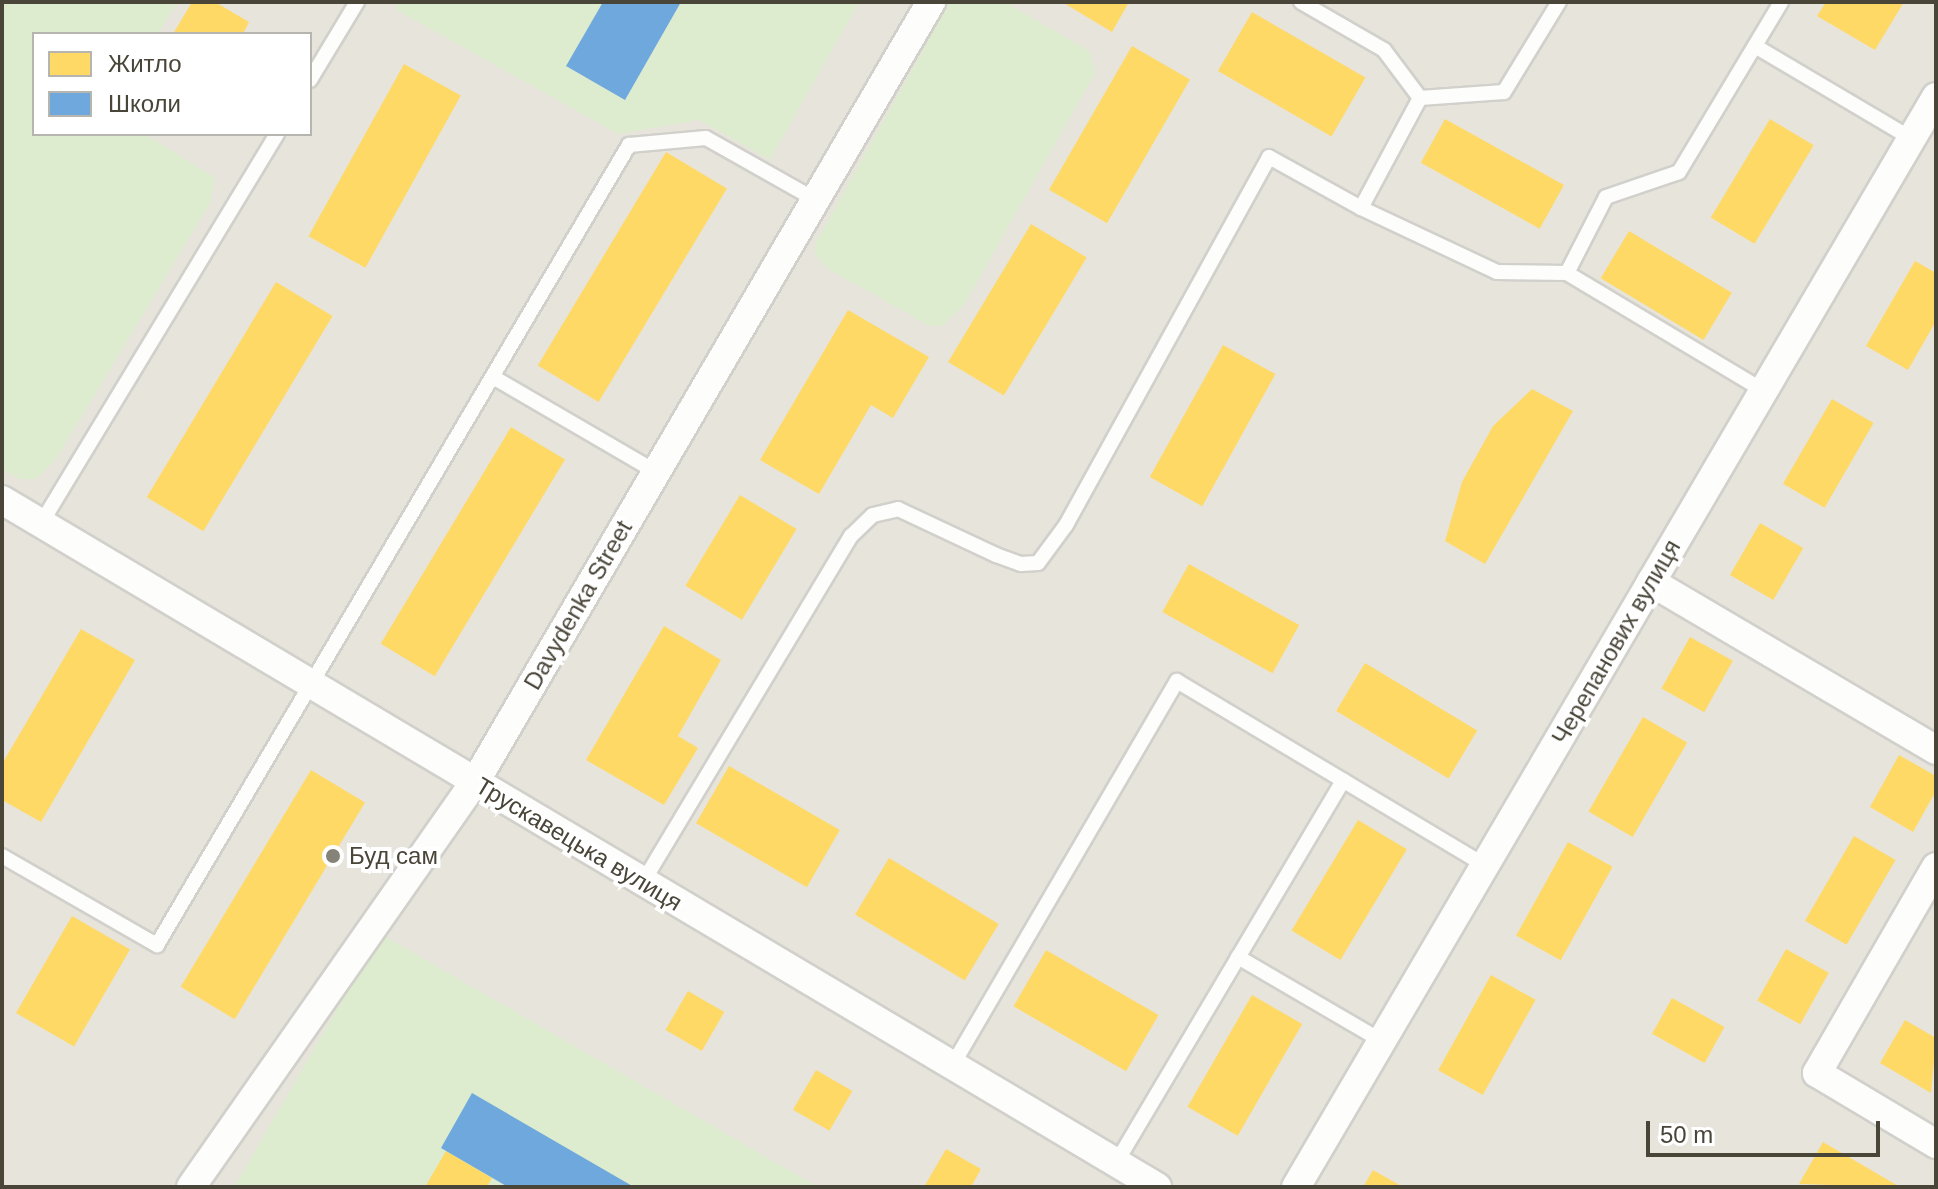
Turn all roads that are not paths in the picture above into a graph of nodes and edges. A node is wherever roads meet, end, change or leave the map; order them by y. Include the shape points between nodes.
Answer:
1 (357, 2) edge
2 (1301, 2) edge
3 (1559, 2) edge
4 (1781, 2) edge
5 (924, 4) edge
6 (1755, 46) junction
7 (312, 77) edge
8 (1936, 97) edge
9 (1420, 98) junction
10 (276, 136) edge
11 (1912, 139) junction
12 (816, 200) junction
13 (1361, 208) junction
14 (1567, 273) junction
15 (493, 377) junction
16 (1764, 391) junction
17 (656, 472) junction
18 (2, 500) edge
19 (42, 522) junction
20 (1651, 582) junction
21 (310, 683) junction
22 (1936, 750) edge
23 (1343, 780) junction
24 (475, 782) junction
25 (2, 856) edge
26 (1485, 865) junction
27 (1936, 867) edge
28 (643, 882) junction
29 (1238, 957) junction
30 (1382, 1041) junction
31 (952, 1066) junction
32 (1936, 1144) edge
33 (1116, 1163) junction
34 (191, 1187) edge
35 (1157, 1187) edge
36 (1296, 1187) edge

1 - 7 lane
2 - 9 lane via 1384,50
3 - 9 lane via 1504,92
4 - 6 lane
5 - 12 street, Davydenka Street
6 - 11 lane
6 - 14 lane via 1679,172 1606,197
8 - 11 street, Черепанових вулиця
9 - 13 lane
10 - 19 lane
11 - 16 street, Черепанових вулиця
12 - 15 lane via 706,138 629,145
12 - 17 street, Davydenka Street
13 - 14 lane via 1497,272
13 - 28 lane via 1269,157 1066,525 1038,563 996,555 898,509 873,515 851,536
14 - 16 lane
15 - 17 lane
15 - 21 lane
16 - 20 street, Черепанових вулиця
17 - 24 street, Davydenka Street
18 - 19 street, Трускавецька вулиця
19 - 21 street, Трускавецька вулиця
20 - 22 street
20 - 26 street, Черепанових вулиця
21 - 24 street, Трускавецька вулиця
21 - 25 lane via 157,945
23 - 26 lane
23 - 29 lane
23 - 31 lane via 1177,681
24 - 28 street, Трускавецька вулиця
24 - 34 street, Davydenka Street
26 - 30 street, Черепанових вулиця
27 - 32 street via 1817,1073
28 - 31 street, Трускавецька вулиця
29 - 30 lane
29 - 33 lane
30 - 36 street, Черепанових вулиця
31 - 33 street, Трускавецька вулиця
33 - 35 street, Трускавецька вулиця

